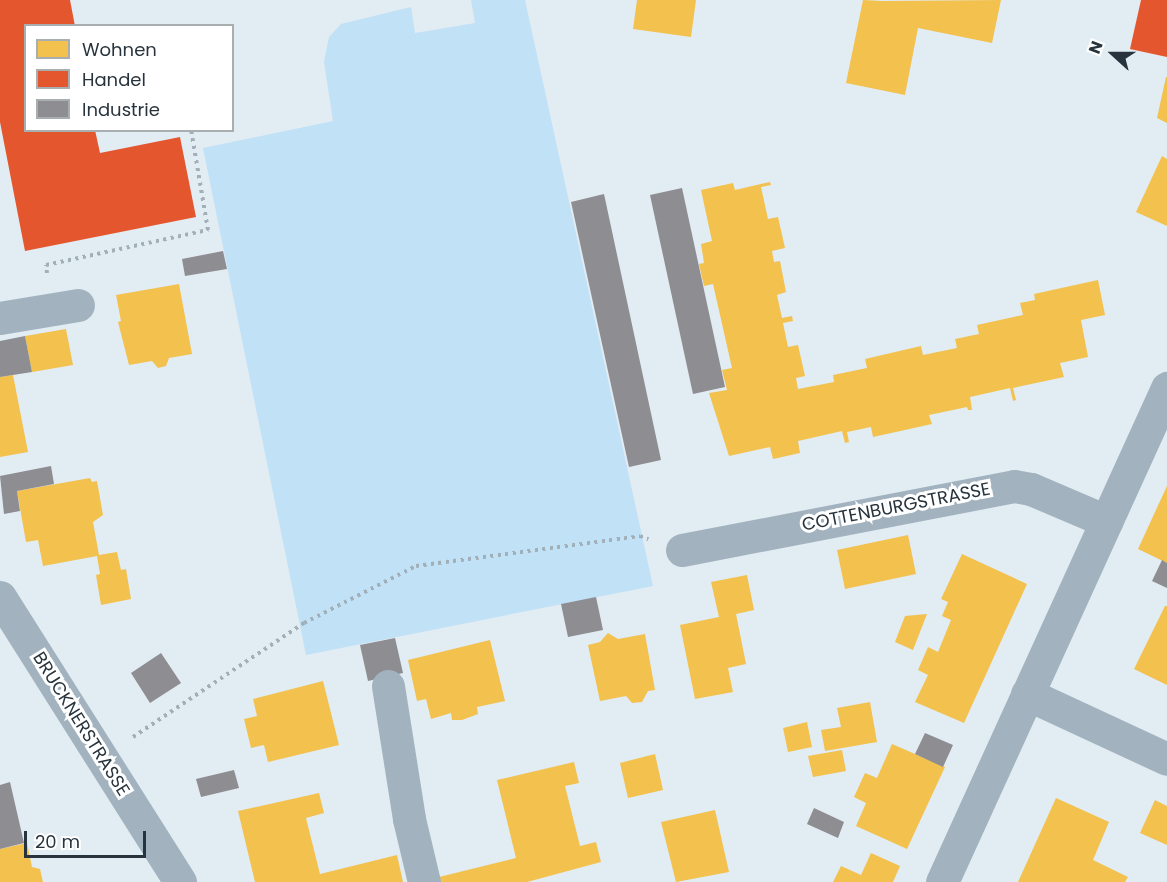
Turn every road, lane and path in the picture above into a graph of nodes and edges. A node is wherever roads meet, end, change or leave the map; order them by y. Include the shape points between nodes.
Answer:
1 (191, 132) edge
2 (65, 308) joint
3 (0, 318) edge
4 (1167, 388) edge
5 (1106, 521) junction
6 (682, 550) joint
7 (0, 597) edge
8 (388, 686) dead end
9 (1027, 694) junction
10 (103, 758) junction
11 (1167, 759) edge
12 (180, 882) edge
13 (424, 882) edge
14 (942, 882) edge

1 - 2 path via 208,230 46,265
2 - 3 street
4 - 5 street
5 - 6 street, COTTENBURGSTRASSE via 1030,489 997,487
5 - 9 street
6 - 10 path via 640,536 416,566 304,623
7 - 10 street, BRUCKNERSTRASSE
8 - 13 street via 407,809
9 - 11 street
9 - 14 street
10 - 12 street, BRUCKNERSTRASSE

